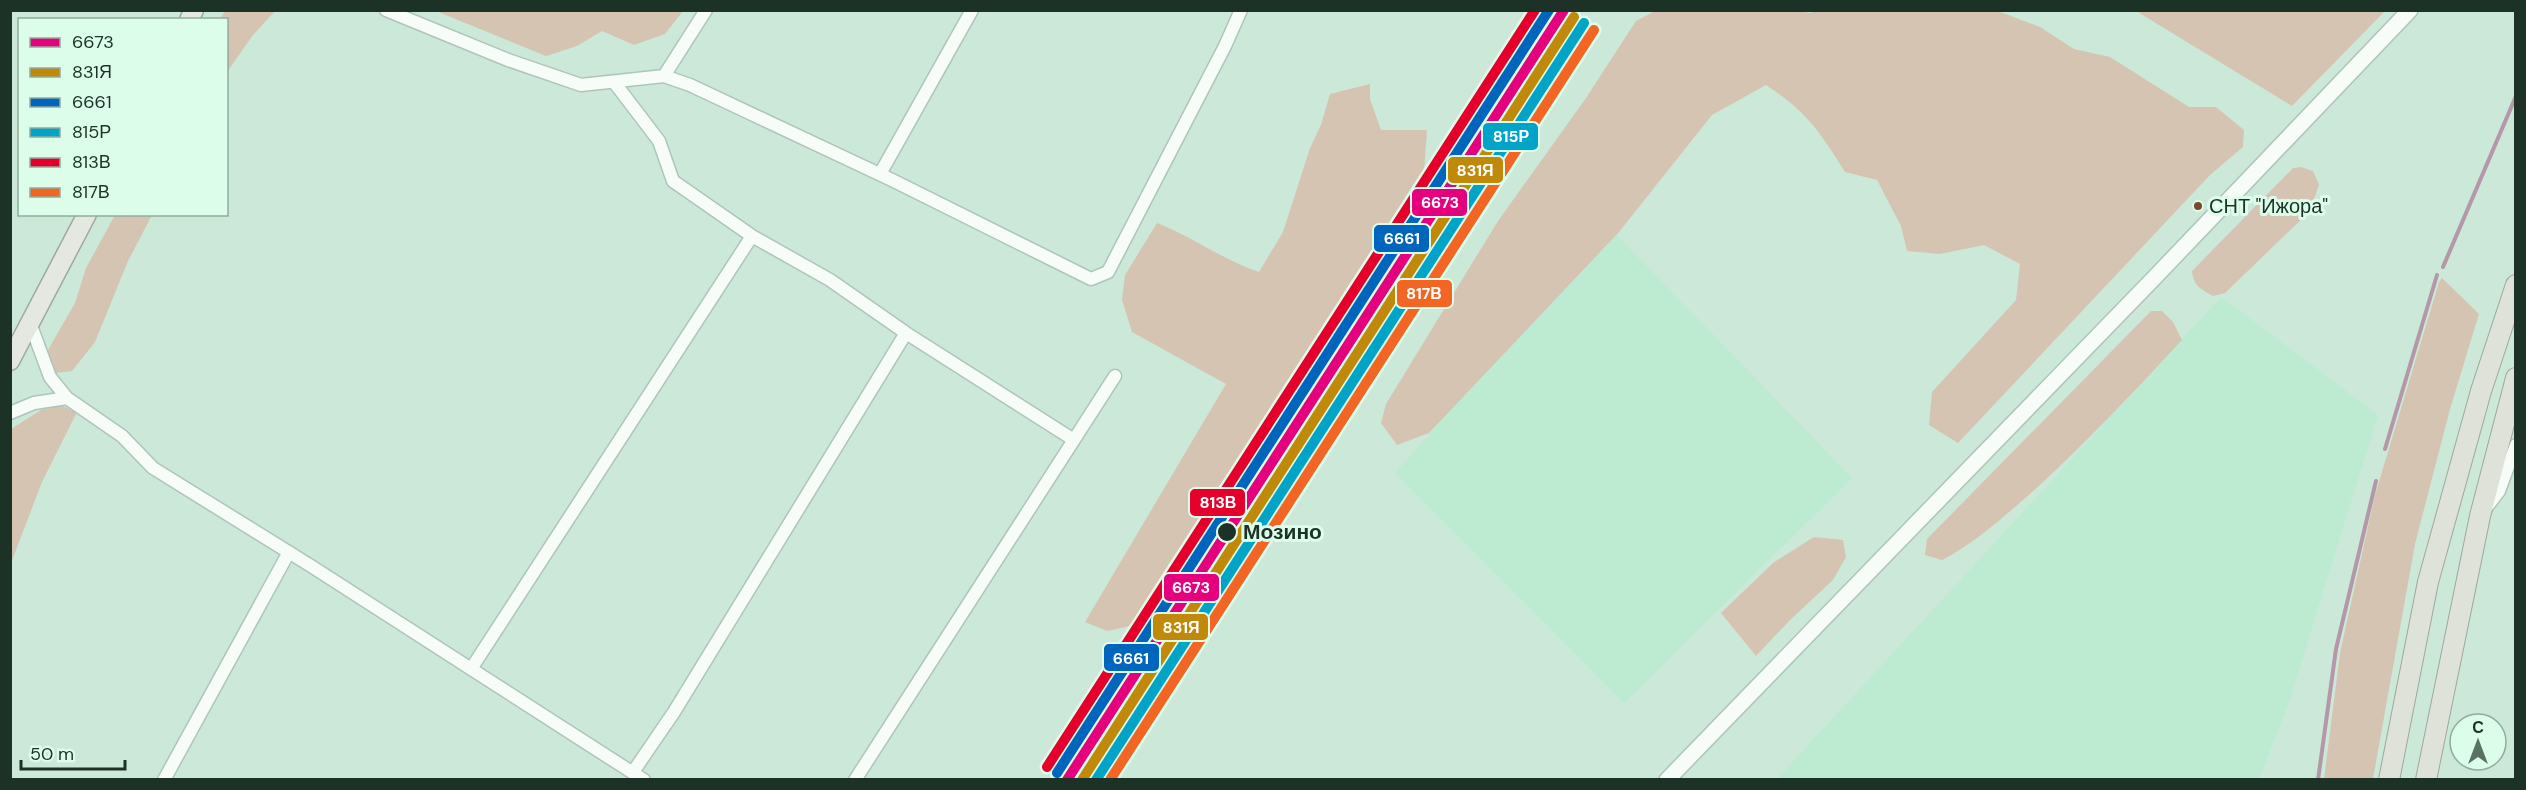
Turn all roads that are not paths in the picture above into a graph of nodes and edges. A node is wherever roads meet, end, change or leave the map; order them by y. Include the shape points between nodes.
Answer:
1 (386, 10) edge
2 (706, 10) edge
3 (972, 10) edge
4 (1241, 10) edge
5 (2410, 10) edge
6 (664, 76) junction
7 (614, 82) junction
8 (880, 174) junction
9 (86, 216) edge
10 (752, 236) junction
11 (2516, 285) edge
12 (30, 323) junction
13 (906, 333) junction
14 (11, 357) edge
15 (1115, 376) dead end
16 (2516, 378) edge
17 (67, 398) junction
18 (10, 413) edge
19 (1074, 440) junction
20 (2516, 446) edge
21 (2480, 516) junction
22 (289, 552) junction
23 (471, 669) junction
24 (633, 772) junction
25 (164, 780) edge
26 (644, 780) edge
27 (855, 780) edge
28 (1667, 780) edge
29 (2389, 780) edge
30 (2426, 780) edge

1 - 7 street via 581,85
2 - 6 street
3 - 8 street
4 - 8 street via 1108,272 1090,279
5 - 28 street
6 - 7 street
6 - 8 street
7 - 10 street via 659,141 673,181
9 - 12 main road
10 - 13 street via 830,280
10 - 23 street
11 - 29 highway via 2481,391 2428,582
12 - 14 main road
12 - 17 street via 50,377
13 - 19 street
13 - 24 street via 674,712
15 - 19 street
16 - 21 highway
17 - 18 street via 34,403
17 - 22 street via 122,435 153,468
19 - 27 street
20 - 21 street via 2499,491
21 - 30 highway
22 - 23 street
22 - 25 street
23 - 24 street
24 - 26 street

